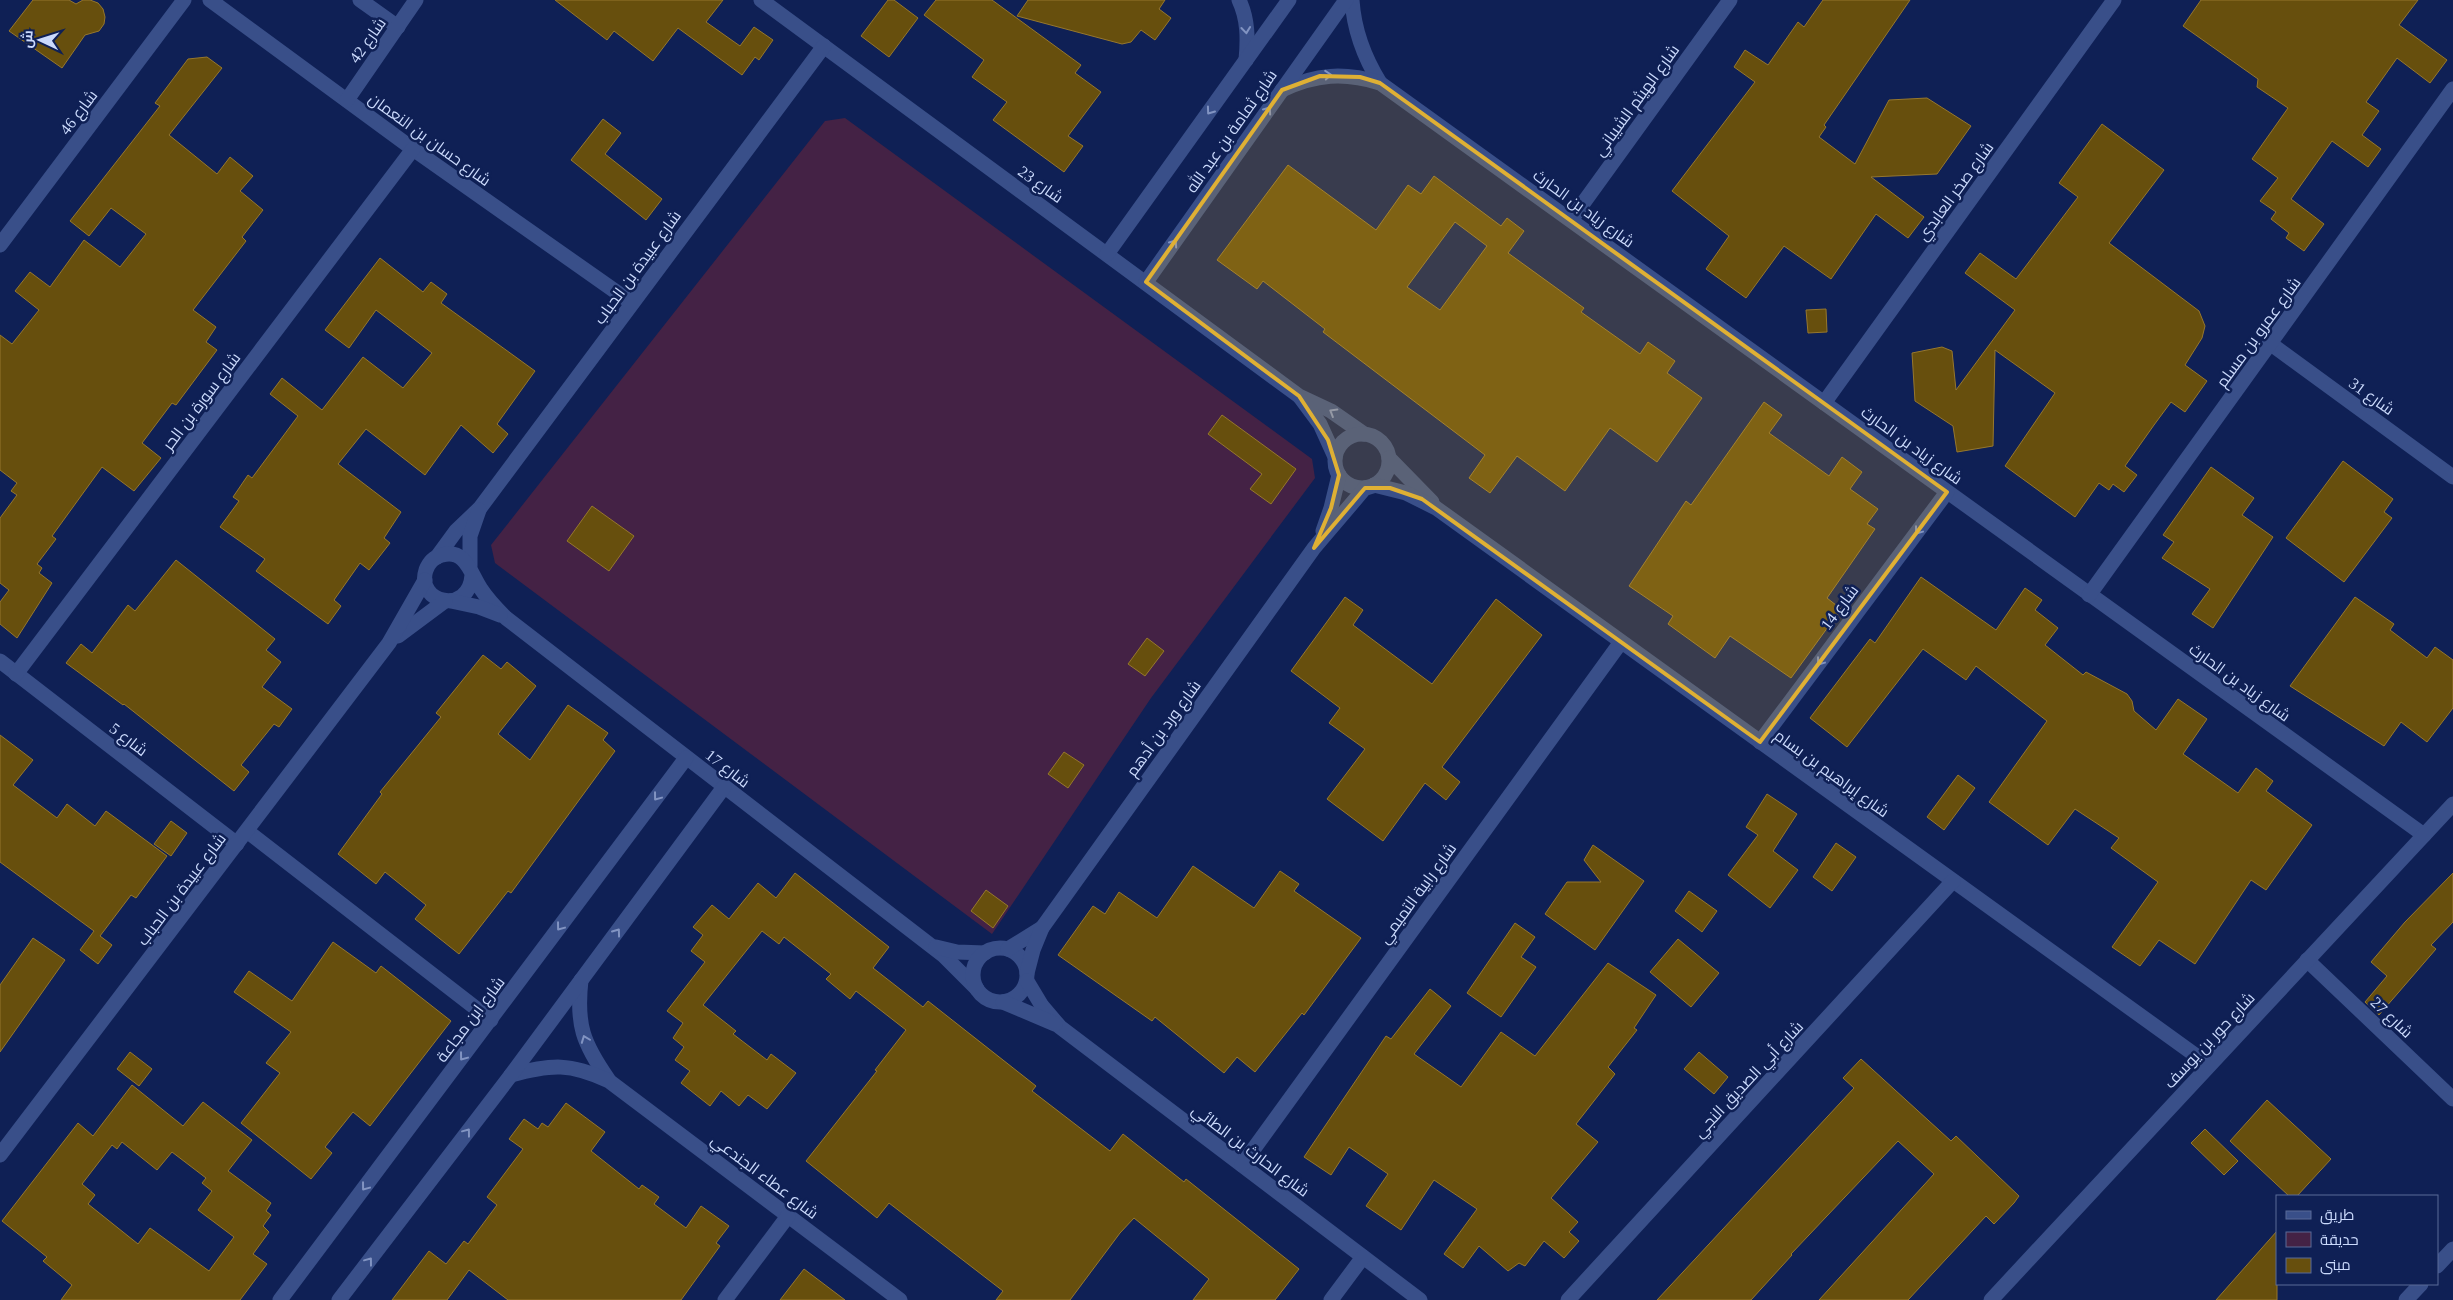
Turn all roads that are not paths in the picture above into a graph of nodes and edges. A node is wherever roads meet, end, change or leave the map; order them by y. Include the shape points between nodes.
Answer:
1 (184, 0) edge
2 (210, 0) edge
3 (360, 0) edge
4 (416, 0) edge
5 (761, 0) edge
6 (1239, 0) edge
7 (1289, 0) edge
8 (1346, 0) edge
9 (1352, 0) edge
10 (1730, 0) edge
11 (2114, 0) edge
12 (398, 27) junction
13 (824, 46) junction
14 (1246, 60) junction
15 (1380, 83) junction
16 (1282, 90) junction
17 (2452, 92) edge
18 (347, 100) junction
19 (413, 148) junction
20 (1571, 220) junction
21 (0, 245) edge
22 (1107, 254) junction
23 (1146, 282) junction
24 (632, 303) junction
25 (2271, 344) junction
26 (1300, 396) junction
27 (1824, 403) junction
28 (1364, 434) junction
29 (1335, 456) junction
30 (1389, 458) junction
31 (1339, 475) junction
32 (2453, 477) edge
33 (1370, 486) junction
34 (1947, 492) junction
35 (480, 508) junction
36 (1436, 508) junction
37 (1314, 548) junction
38 (437, 557) junction
39 (471, 570) junction
40 (424, 580) junction
41 (2089, 595) junction
42 (448, 601) junction
43 (506, 618) junction
44 (1621, 642) junction
45 (389, 643) junction
46 (0, 661) edge
47 (16, 674) junction
48 (1760, 742) junction
49 (686, 758) junction
50 (724, 787) junction
51 (2453, 804) edge
52 (247, 831) junction
53 (2424, 835) junction
54 (237, 844) junction
55 (1953, 881) junction
56 (1042, 928) junction
57 (930, 945) junction
58 (1008, 949) junction
59 (985, 953) junction
60 (2307, 960) junction
61 (1027, 977) junction
62 (581, 980) junction
63 (977, 989) junction
64 (1003, 1002) junction
65 (491, 1020) junction
66 (1060, 1027) junction
67 (2209, 1065) junction
68 (511, 1075) junction
69 (609, 1081) junction
70 (2453, 1099) edge
71 (0, 1155) edge
72 (1242, 1165) junction
73 (788, 1216) junction
74 (2453, 1249) edge
75 (1363, 1257) junction
76 (2438, 1265) edge
77 (2420, 1285) edge
78 (280, 1300) edge
79 (339, 1300) edge
80 (724, 1300) edge
81 (900, 1300) edge
82 (1331, 1300) edge
83 (1420, 1300) edge
84 (1568, 1300) edge
85 (1991, 1300) edge
86 (2406, 1300) edge

1 - 21 street, شارع 46
2 - 18 street, شارع حسان بن النعمان
3 - 12 street
4 - 12 street, شارع 42
5 - 13 street, شارع 23
6 -> 14 street via 1246,22
7 - 14 street, شارع ثمامة بن عبد الله
8 - 16 street, شارع ثمامة بن عبد الله
9 - 15 street, شارع زياد بن الحارث via 1362,49
10 - 20 street, شارع الهيثم الشيباني
11 - 27 street, شارع صخر العابدي
12 - 18 street, شارع 42
13 - 22 street, شارع 23
13 - 24 street, شارع عبيدة بن الحباب
14 -> 22 street, شارع ثمامة بن عبد الله
16 -> 15 street, شارع زياد بن الحارث via 1300,81 1327,76 1360,77
15 - 20 street, شارع زياد بن الحارث
23 -> 16 street, شارع ثمامة بن عبد الله
17 - 25 street, شارع عمرو بن مسلم
18 - 19 street, شارع حسان بن النعمان
19 - 24 street, شارع حسان بن النعمان
19 - 47 street, شارع سورة بن الحر
20 - 27 street, شارع زياد بن الحارث
22 - 23 street, شارع 23
23 - 26 street, شارع 23
24 - 35 street, شارع عبيدة بن الحباب
25 - 32 street, شارع 31
25 - 41 street, شارع عمرو بن مسلم
28 -> 26 street, شارع 23 via 1332,411
26 - 29 street, شارع 23 via 1320,424
27 - 34 street, شارع زياد بن الحارث
28 - 29 street via 1354,434 1345,440
28 - 30 street via 1381,441
29 - 31 street
30 - 33 street via 1383,478
30 - 36 street, شارع إبراهيم بن بسام
31 - 33 street via 1355,487
31 - 37 street, شارع ورد بن أدهم via 1331,508
33 - 36 street, شارع إبراهيم بن بسام via 1406,493
33 - 37 street, شارع ورد بن أدهم
34 - 41 street, شارع زياد بن الحارث
34 -> 48 street, شارع 14
35 - 38 street, شارع عبيدة بن الحباب via 456,531
35 - 39 street, شارع عبيدة بن الحباب via 470,536
36 - 44 street, شارع إبراهيم بن بسام
37 - 56 street, شارع ورد بن أدهم
38 - 39 street via 458,556
38 - 40 street via 427,567
39 - 42 street via 471,582 464,595
39 - 43 street, شارع 17 via 492,605
40 - 42 street via 431,595
40 - 45 street, شارع عبيدة بن الحباب
41 - 53 street, شارع زياد بن الحارث
42 - 43 street, شارع 17 via 479,607
42 - 45 street, شارع عبيدة بن الحباب
43 - 49 street, شارع 17
44 - 48 street, شارع إبراهيم بن بسام
44 - 72 street, شارع رابية التميمي
45 - 52 street, شارع عبيدة بن الحباب
46 - 47 street, شارع 5
47 - 54 street, شارع 5
48 - 55 street, شارع إبراهيم بن بسام
49 - 50 street, شارع 17
49 -> 65 street, شارع ابن مجاعة
50 - 57 street, شارع 17
62 -> 50 street
51 - 53 street, شارع حور بن يوسف
52 - 54 street, شارع عبيدة بن الحباب
52 - 65 street
53 - 60 street, شارع حور بن يوسف
54 - 71 street, شارع عبيدة بن الحباب
55 - 67 street, شارع إبراهيم بن بسام
55 - 84 street, شارع أبي الصديق النجي
56 - 58 street, شارع ورد بن أدهم
56 - 61 street, شارع ورد بن أدهم
57 - 59 street, شارع 17 via 957,952
57 - 63 street, شارع 17
58 - 59 street via 992,949
58 - 61 street via 1021,958
59 - 63 street via 975,966
60 - 67 street, شارع حور بن يوسف
60 - 70 street, شارع 27
61 - 64 street via 1018,995
61 - 66 street, شارع الحارث بن الطائي via 1042,1006
62 - 68 street
69 -> 62 street, شارع عطاء الجندعي via 590,1052 581,1030 578,1005
63 - 64 street via 988,1000
64 - 66 street, شارع الحارث بن الطائي
65 -> 78 street, شارع ابن مجاعة
66 - 72 street, شارع الحارث بن الطائي
67 - 85 street, شارع حور بن يوسف
68 - 69 street, شارع عطاء الجندعي via 542,1066 566,1066 589,1071
79 -> 68 street
69 - 73 street, شارع عطاء الجندعي
72 - 75 street, شارع الحارث بن الطائي
73 - 80 street
73 - 81 street, شارع عطاء الجندعي
74 - 76 street
75 - 82 street
75 - 83 street, شارع الحارث بن الطائي
77 - 86 street

